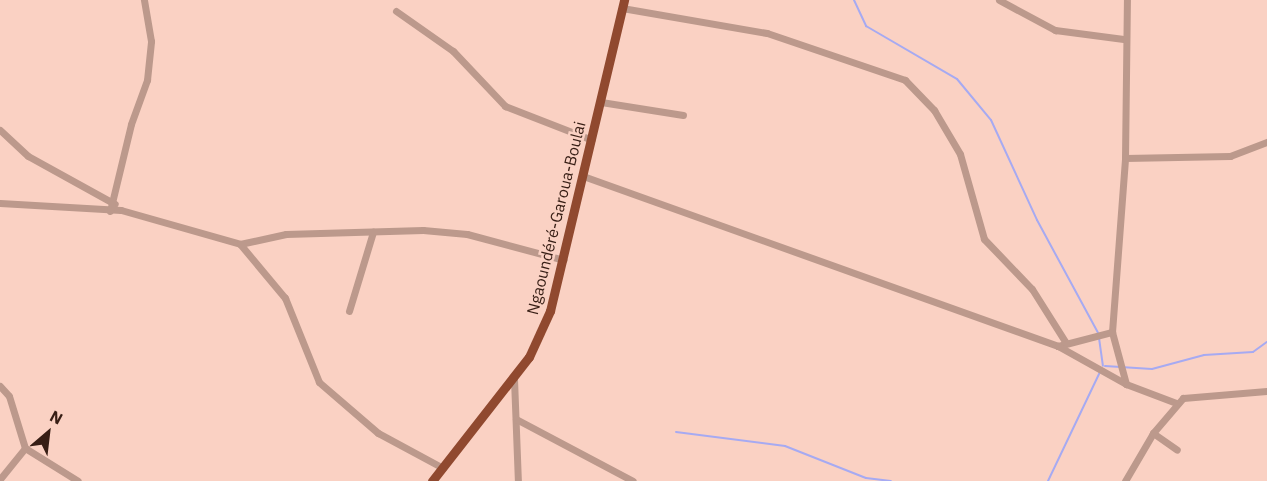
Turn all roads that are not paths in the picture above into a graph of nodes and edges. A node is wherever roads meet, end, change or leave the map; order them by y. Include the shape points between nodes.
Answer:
1 (144, 0) edge
2 (999, 0) edge
3 (1127, 0) edge
4 (623, 4) edge
5 (396, 11) dead end
6 (1123, 39) junction
7 (601, 102) junction
8 (683, 115) dead end
9 (0, 130) edge
10 (592, 140) junction
11 (1267, 142) edge
12 (1125, 158) junction
13 (584, 176) junction
14 (113, 202) junction
15 (0, 203) edge
16 (121, 210) junction
17 (110, 211) junction
18 (373, 232) junction
19 (240, 244) junction
20 (564, 260) junction
21 (349, 311) dead end
22 (1112, 332) junction
23 (1062, 345) junction
24 (514, 379) junction
25 (1126, 384) junction
26 (0, 386) edge
27 (1267, 391) edge
28 (1176, 403) junction
29 (516, 419) junction
30 (1153, 433) junction
31 (25, 448) junction
32 (1177, 450) dead end
33 (443, 468) junction
34 (0, 478) edge
35 (78, 481) edge
36 (432, 481) edge
37 (518, 481) edge
38 (633, 481) edge
39 (1125, 481) edge

1 - 14 street via 151,41 147,80 130,124
2 - 6 street via 1055,30
3 - 6 street
4 - 7 highway, Ngaoundéré-Garoua-Boulai
4 - 23 street via 773,34 905,80 934,110 960,154 984,239 1032,289
5 - 10 street via 453,51 505,106
6 - 12 street
7 - 8 street
7 - 10 highway, Ngaoundéré-Garoua-Boulai
9 - 14 street via 28,156
10 - 13 highway, Ngaoundéré-Garoua-Boulai
11 - 12 street via 1230,156
12 - 22 street
13 - 20 highway, Ngaoundéré-Garoua-Boulai
13 - 23 street
14 - 16 street
14 - 17 street
15 - 17 street
16 - 17 street
16 - 19 street
18 - 19 street via 286,234
18 - 20 street via 467,234
18 - 21 street
19 - 33 street via 285,298 319,382 378,433
20 - 24 highway, Ngaoundéré-Garoua-Boulai via 540,335
22 - 23 street
22 - 25 street
23 - 25 street
24 - 29 street
24 - 33 highway, Ngaoundéré-Garoua-Boulai
25 - 28 street
26 - 31 street via 9,396
27 - 28 street via 1200,393
28 - 30 street
29 - 37 street
29 - 38 street
30 - 32 street
30 - 39 street
31 - 34 street
31 - 35 street
33 - 36 highway, Ngaoundéré-Garoua-Boulai

